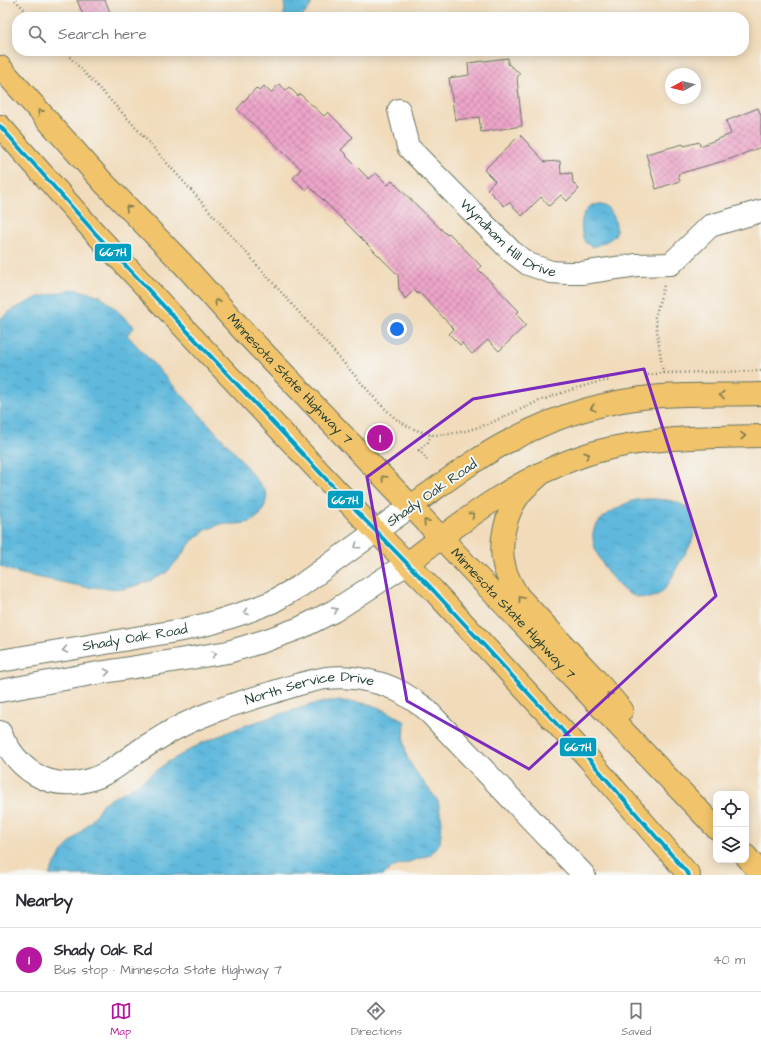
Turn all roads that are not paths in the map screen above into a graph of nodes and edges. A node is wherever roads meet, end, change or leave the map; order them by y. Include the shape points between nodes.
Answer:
1 (0, 67) edge
2 (399, 110) dead end
3 (0, 126) edge
4 (761, 211) edge
5 (761, 394) edge
6 (761, 436) edge
7 (542, 473) junction
8 (411, 506) junction
9 (377, 532) junction
10 (441, 538) junction
11 (408, 563) junction
12 (0, 661) edge
13 (0, 691) edge
14 (0, 732) edge
15 (713, 817) edge
16 (715, 827) edge
17 (749, 861) edge
18 (761, 874) edge
19 (584, 875) edge
20 (689, 875) edge

8 -> 1 main road, Minnesota State Highway 7 via 102,181
2 - 4 street, Wyndham Hill Drive via 408,147 511,251 528,264 551,272 582,273 637,264 671,264 710,226
3 - 9 main road via 95,233
5 -> 8 main road, Shady Oak Road via 660,396 567,415 512,439 472,463
7 -> 6 main road, Shady Oak Road via 596,452 638,443 683,438
10 -> 7 main road, Shady Oak Road via 484,506
15 -> 7 main road via 596,680 519,597 510,582 503,556 504,529 509,513 520,494
8 - 9 street, Shady Oak Road
10 -> 8 main road, Minnesota State Highway 7
9 - 11 main road
9 -> 12 street, Shady Oak Road via 300,586 272,602 246,612 182,630
10 - 11 main road, Shady Oak Road
10 - 16 main road, Minnesota State Highway 7
13 -> 11 street, Shady Oak Road via 228,652 264,641 300,628 334,611
11 - 20 main road via 588,758
14 - 19 street, North Service Drive via 17,759 31,773 44,780 74,783 88,781 112,771 162,736 195,719 249,699 327,678 375,682 398,690 425,708
17 - 18 main road

